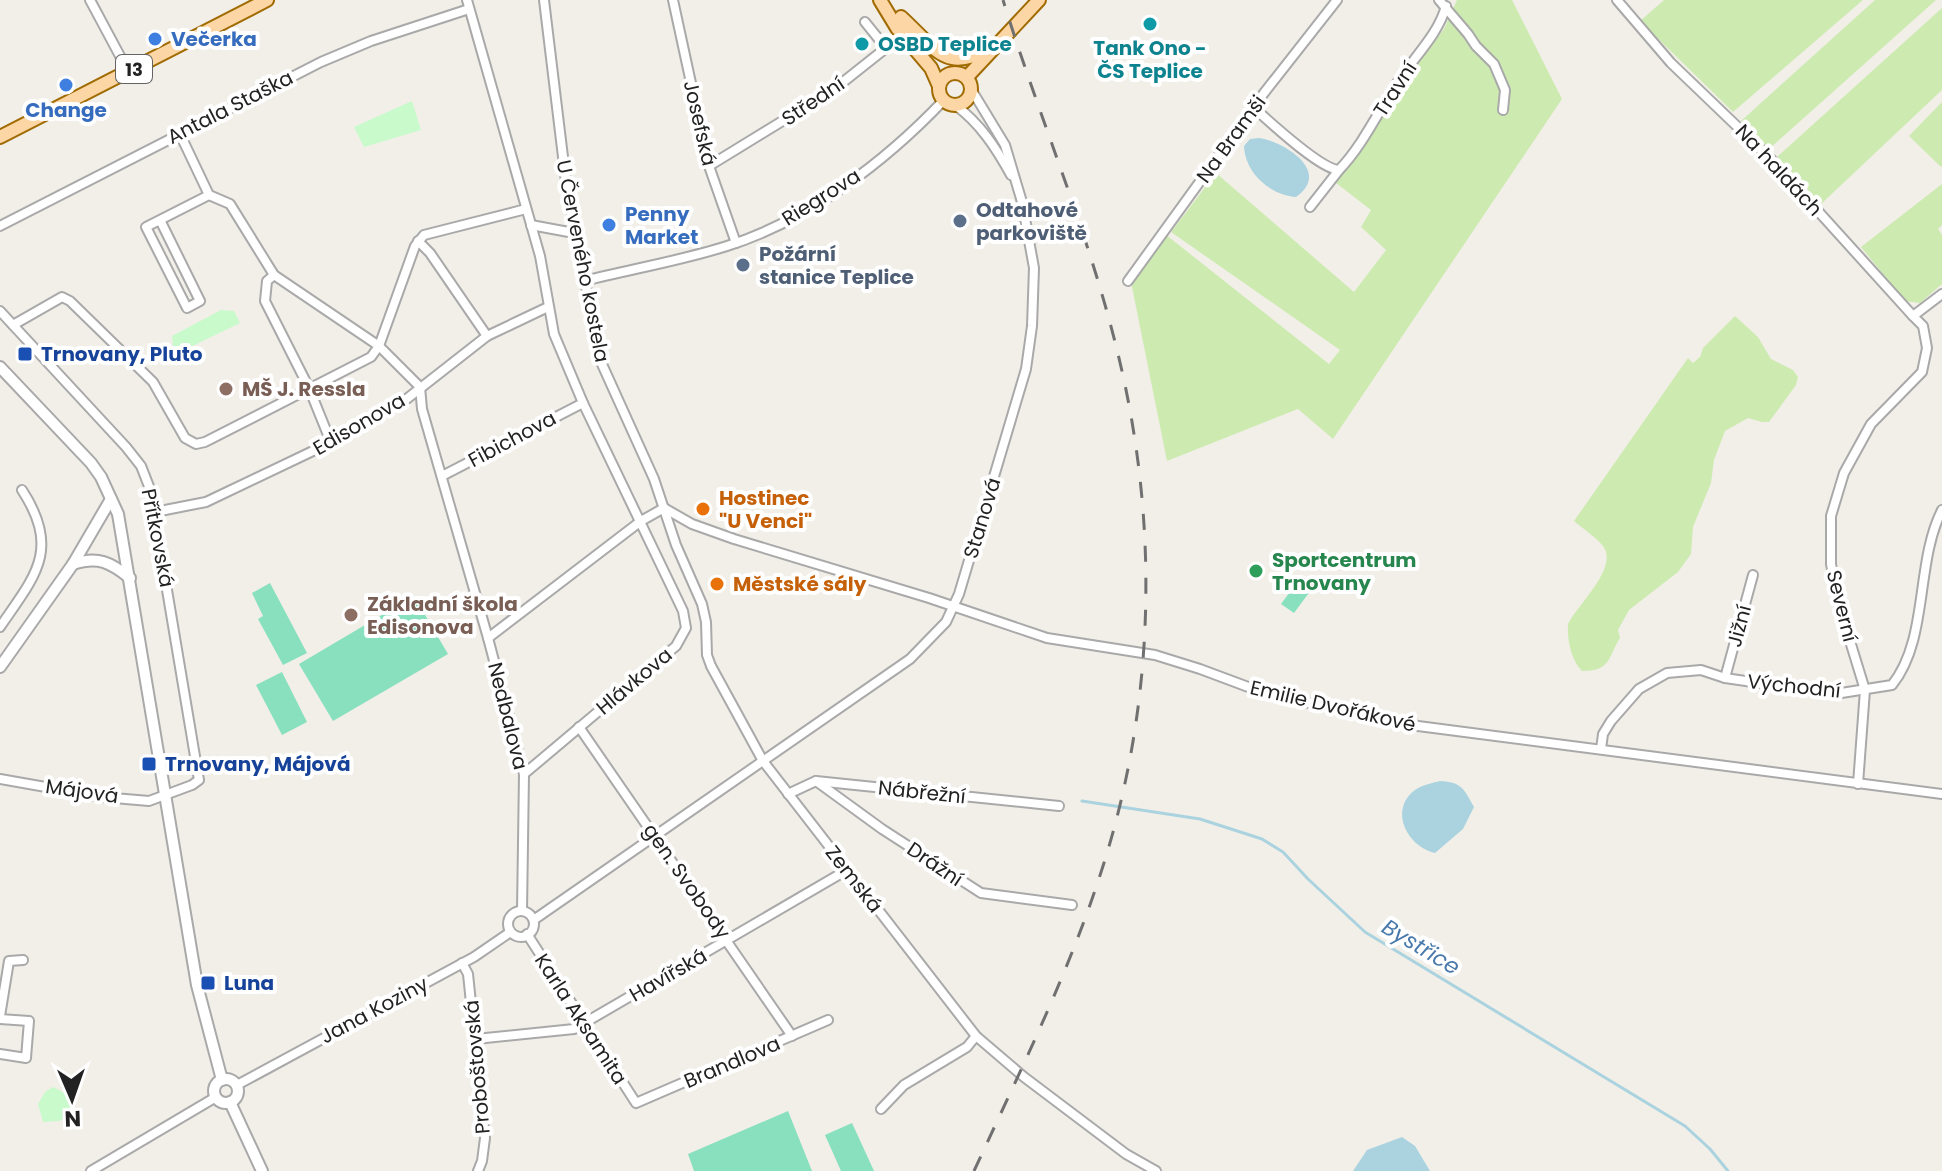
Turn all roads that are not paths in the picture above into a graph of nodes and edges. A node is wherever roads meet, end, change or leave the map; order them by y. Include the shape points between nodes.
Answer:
1 (90, 0) edge
2 (267, 0) edge
3 (544, 0) edge
4 (673, 0) edge
5 (883, 0) edge
6 (1039, 0) edge
7 (1337, 0) edge
8 (1617, 0) edge
9 (1442, 3) edge
10 (468, 4) edge
11 (901, 17) junction
12 (865, 22) dead end
13 (1000, 43) junction
14 (128, 71) junction
15 (952, 73) junction
16 (969, 83) junction
17 (939, 86) junction
18 (949, 103) junction
19 (1253, 107) junction
20 (1503, 110) dead end
21 (179, 132) junction
22 (0, 137) edge
23 (709, 166) junction
24 (1339, 170) junction
25 (1018, 186) junction
26 (209, 195) junction
27 (1310, 207) dead end
28 (526, 209) junction
29 (160, 220) junction
30 (531, 225) junction
31 (0, 226) edge
32 (574, 233) junction
33 (418, 241) junction
34 (736, 243) junction
35 (274, 275) junction
36 (584, 281) junction
37 (1128, 281) dead end
38 (1942, 294) edge
39 (548, 307) junction
40 (0, 311) edge
41 (1913, 316) junction
42 (13, 325) junction
43 (487, 336) junction
44 (379, 346) junction
45 (0, 367) edge
46 (420, 387) junction
47 (309, 388) junction
48 (583, 403) junction
49 (330, 440) junction
50 (442, 476) junction
51 (22, 490) dead end
52 (111, 499) junction
53 (664, 508) junction
54 (1942, 510) edge
55 (155, 512) junction
56 (641, 521) junction
57 (73, 564) junction
58 (1753, 575) dead end
59 (130, 578) junction
60 (953, 608) junction
61 (0, 627) edge
62 (488, 638) junction
63 (0, 667) edge
64 (1725, 678) junction
65 (1865, 690) junction
66 (579, 727) junction
67 (1601, 749) junction
68 (763, 761) junction
69 (524, 774) junction
70 (0, 779) edge
71 (816, 781) junction
72 (1858, 784) junction
73 (788, 794) junction
74 (1942, 794) edge
75 (164, 797) junction
76 (1059, 806) dead end
77 (657, 836) junction
78 (847, 870) junction
79 (1072, 905) dead end
80 (522, 911) junction
81 (535, 919) junction
82 (509, 933) junction
83 (527, 934) junction
84 (728, 940) junction
85 (23, 960) dead end
86 (462, 963) junction
87 (0, 1018) edge
88 (828, 1020) dead end
89 (585, 1023) junction
90 (792, 1036) junction
91 (976, 1036) junction
92 (476, 1039) junction
93 (0, 1054) edge
94 (222, 1080) junction
95 (237, 1085) junction
96 (216, 1097) junction
97 (230, 1102) junction
98 (636, 1103) joint
99 (881, 1109) dead end
100 (91, 1171) edge
101 (262, 1171) edge
102 (478, 1171) edge
103 (1156, 1171) edge

1 - 14 street
2 - 14 main road, 13
3 - 32 street, U Červeného kostela
4 - 23 street, Josefská
5 - 11 main road
5 - 17 main road
6 - 13 main road
7 - 19 street, Na Bramši
8 - 41 street, Na haldách
9 - 20 street via 1494,64 1505,90
9 - 24 street, Travní via 1440,22
10 - 21 street, Antala Staška via 330,57
10 - 28 street, U Červeného kostela
11 - 13 main road via 954,59 972,58
11 - 15 main road
12 - 23 street, Střední via 886,48 833,90
13 - 16 main road
14 - 22 main road, 13
15 - 16 main road
15 - 17 main road
16 - 18 main road via 965,101
16 - 25 street, Stanová via 1005,145
17 - 18 main road
18 - 25 street, Stanová via 986,134
18 - 34 street, Riegrova via 836,190
19 - 24 street via 1320,162
19 - 37 street, Na Bramši
21 - 26 street
21 - 31 street, Antala Staška
23 - 34 street, Josefská
24 - 27 street, Travní
25 - 60 street, Stanová via 1034,268 1026,369
26 - 29 street
26 - 35 street via 230,204
28 - 30 street, U Červeného kostela
28 - 33 street via 427,234
29 - 29 street via 146,227 187,308 200,301
30 - 32 street
30 - 39 street, U Červeného kostela
32 - 36 street, U Červeného kostela
33 - 43 street
33 - 44 street
34 - 36 street, Riegrova
35 - 44 street
35 - 47 street via 267,281 265,301
36 - 53 street, U Červeného kostela via 601,362
38 - 41 street
39 - 43 street, Edisonova
39 - 48 street, U Červeného kostela
40 - 42 street, Přítkovská
41 - 65 street, Severní via 1923,326 1927,348 1922,372 1871,424 1844,473 1831,516 1838,602
42 - 47 street via 62,297 69,300 153,382 185,438 196,444
42 - 55 street, Přítkovská via 141,466
43 - 46 street, Edisonova
44 - 46 street
44 - 47 street via 371,357
45 - 52 street, Přítkovská via 91,463
46 - 49 street, Edisonova
46 - 50 street, Nedbalova
47 - 49 street
48 - 50 street, Fibichova
48 - 56 street, U Červeného kostela
49 - 55 street, Edisonova via 206,502
50 - 62 street, Nedbalova
51 - 61 street via 44,546 41,561
52 - 57 street
52 - 59 street, Přítkovská
53 - 56 street
53 - 60 street, Emilie Dvořákové via 734,539
53 - 68 street, Zemská via 704,610 708,660
54 - 65 street, Východní via 1927,553 1903,671 1892,685
55 - 75 street, Přítkovská via 199,767 199,780
56 - 62 street
56 - 66 street, Hlávkova via 683,611 684,632 676,646
57 - 59 street via 101,560
57 - 63 street
58 - 64 street, Jižní
59 - 75 street, Přítkovská
60 - 67 street, Emilie Dvořákové via 1047,638 1167,659 1300,703 1418,726
60 - 68 street, Stanová via 910,659
62 - 69 street, Nedbalova
64 - 65 street, Východní via 1835,694
64 - 67 street, Východní via 1685,670 1652,681 1611,721
65 - 72 street, Severní
66 - 69 street, Hlávkova
66 - 77 street, gen. Svobody
67 - 72 street, Emilie Dvořákové
68 - 73 street, Zemská
68 - 77 street
69 - 80 street, Nedbalova
70 - 75 street, Májová via 149,801
71 - 73 street
71 - 76 street, Nábřežní
71 - 79 street, Drážní via 981,893
72 - 74 street, Emilie Dvořákové
73 - 78 street, Zemská
75 - 94 street, Přítkovská via 197,985
77 - 81 street
77 - 84 street, gen. Svobody
78 - 84 street, Havířská
78 - 91 street, Zemská
80 - 81 street
80 - 82 street, Jana Koziny via 509,920
81 - 83 street
82 - 83 street
82 - 86 street, Jana Koziny
83 - 89 street, Karla Aksamita
84 - 89 street, Havířská
84 - 90 street, gen. Svobody
85 - 87 street via 9,961
86 - 92 street, Proboštovská
86 - 95 street, Jana Koziny
87 - 93 street via 29,1021 26,1058
88 - 90 street, Brandlova
89 - 92 street, Havířská via 574,1029
89 - 98 street, Karla Aksamita
90 - 98 street, Brandlova
91 - 99 street via 967,1047 904,1085
91 - 103 street, Zemská via 1126,1154
92 - 102 street, Proboštovská via 485,1138
94 - 95 street
94 - 96 street via 215,1086
95 - 97 street via 237,1097
96 - 97 street
96 - 100 street
97 - 101 street

